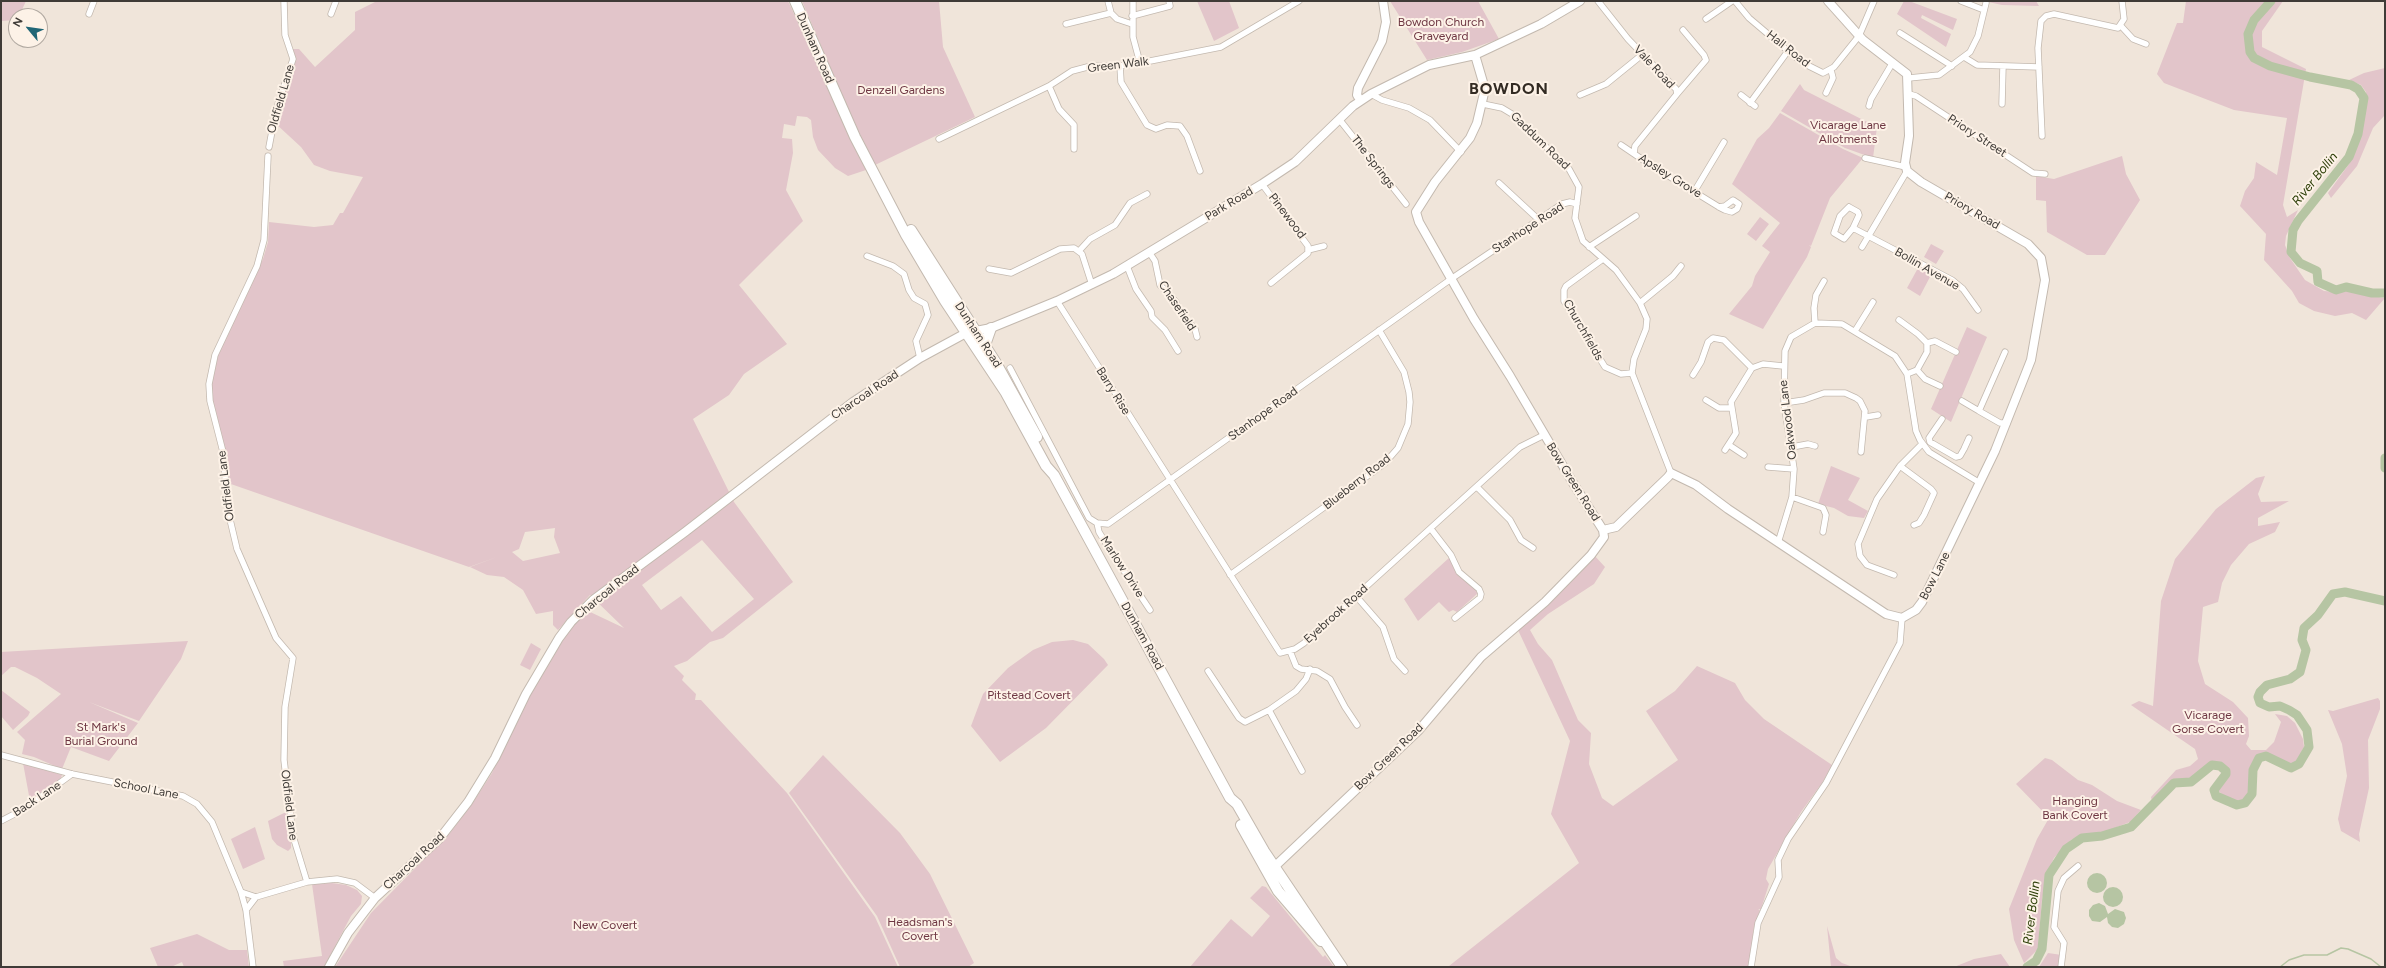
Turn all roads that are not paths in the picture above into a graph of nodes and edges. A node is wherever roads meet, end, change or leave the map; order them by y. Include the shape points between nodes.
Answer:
1 (94, 1) edge
2 (336, 1) edge
3 (795, 1) edge
4 (1108, 1) edge
5 (1133, 1) edge
6 (1169, 1) edge
7 (1299, 1) edge
8 (1383, 1) edge
9 (1580, 1) edge
10 (1598, 1) edge
11 (1734, 1) edge
12 (1828, 1) edge
13 (1874, 1) edge
14 (1960, 1) edge
15 (2122, 1) edge
16 (284, 2) edge
17 (1986, 3) dead end
18 (1984, 10) junction
19 (89, 14) dead end
20 (331, 14) dead end
21 (1111, 14) junction
22 (1132, 16) junction
23 (1706, 19) dead end
24 (1066, 24) dead end
25 (1132, 24) junction
26 (2121, 26) junction
27 (1683, 30) dead end
28 (1900, 34) dead end
29 (1859, 36) junction
30 (2146, 44) dead end
31 (1788, 51) junction
32 (1643, 54) junction
33 (1476, 55) junction
34 (1964, 57) junction
35 (1893, 62) junction
36 (1140, 63) junction
37 (1120, 66) junction
38 (1952, 66) junction
39 (2003, 66) junction
40 (2039, 67) junction
41 (1831, 70) junction
42 (1909, 78) junction
43 (1049, 86) junction
44 (1826, 92) dead end
45 (1371, 94) junction
46 (1677, 94) junction
47 (1909, 94) junction
48 (1580, 95) dead end
49 (1741, 95) dead end
50 (1360, 100) junction
51 (1483, 104) junction
52 (2002, 104) dead end
53 (1869, 106) dead end
54 (1339, 119) junction
55 (2042, 136) dead end
56 (939, 139) dead end
57 (1724, 142) dead end
58 (1620, 145) dead end
59 (269, 147) dead end
60 (1074, 149) dead end
61 (1461, 152) junction
62 (1634, 153) junction
63 (268, 156) dead end
64 (1865, 158) dead end
65 (1906, 169) junction
66 (1200, 171) dead end
67 (2046, 174) dead end
68 (1499, 183) dead end
69 (1262, 184) junction
70 (1694, 192) junction
71 (1147, 194) dead end
72 (890, 201) junction
73 (1406, 204) dead end
74 (1577, 204) junction
75 (1719, 207) dead end
76 (1636, 216) dead end
77 (1539, 220) junction
78 (1853, 228) junction
79 (1869, 236) junction
80 (1324, 246) dead end
81 (1588, 247) junction
82 (1862, 247) dead end
83 (1308, 250) junction
84 (1079, 251) junction
85 (2037, 251) joint
86 (1149, 252) junction
87 (867, 256) dead end
88 (1603, 259) junction
89 (1126, 266) junction
90 (1681, 266) dead end
91 (988, 269) dead end
92 (1451, 279) junction
93 (1824, 281) dead end
94 (1271, 283) dead end
95 (1092, 285) junction
96 (1057, 301) junction
97 (1873, 302) dead end
98 (1640, 304) junction
99 (961, 310) junction
100 (1978, 310) dead end
101 (1899, 320) dead end
102 (1815, 323) junction
103 (991, 328) junction
104 (1379, 330) junction
105 (966, 332) junction
106 (977, 332) junction
107 (1855, 332) junction
108 (1197, 337) dead end
109 (1926, 343) junction
110 (985, 345) junction
111 (1178, 351) dead end
112 (1956, 352) dead end
113 (2005, 352) dead end
114 (920, 358) junction
115 (983, 358) junction
116 (1783, 366) junction
117 (1010, 368) dead end
118 (1752, 368) junction
119 (1917, 370) junction
120 (1632, 373) junction
121 (1907, 374) junction
122 (1694, 375) dead end
123 (1940, 386) dead end
124 (1706, 400) dead end
125 (1962, 401) dead end
126 (1784, 403) junction
127 (1731, 408) junction
128 (1979, 411) junction
129 (1878, 415) dead end
130 (1866, 417) junction
131 (1942, 419) dead end
132 (2007, 423) junction
133 (1544, 435) junction
134 (1969, 438) dead end
135 (1922, 444) junction
136 (1729, 445) junction
137 (1815, 446) dead end
138 (1792, 447) junction
139 (1725, 450) dead end
140 (1862, 452) dead end
141 (1946, 452) junction
142 (1744, 455) dead end
143 (1942, 460) junction
144 (1900, 466) junction
145 (1768, 467) dead end
146 (1794, 469) junction
147 (1671, 473) junction
148 (1054, 475) junction
149 (1169, 480) junction
150 (1980, 484) junction
151 (1477, 487) junction
152 (1792, 497) junction
153 (1097, 523) junction
154 (1914, 525) dead end
155 (1431, 529) junction
156 (1603, 530) junction
157 (1823, 532) dead end
158 (1778, 543) junction
159 (1533, 548) dead end
160 (1230, 575) junction
161 (1894, 575) dead end
162 (1356, 596) junction
163 (1150, 610) dead end
164 (1455, 618) dead end
165 (1902, 618) junction
166 (1290, 651) junction
167 (1310, 669) junction
168 (1208, 671) dead end
169 (1405, 671) dead end
170 (1269, 710) junction
171 (1357, 726) dead end
172 (1, 755) edge
173 (1302, 771) dead end
174 (72, 774) junction
175 (1, 821) edge
176 (2078, 866) dead end
177 (1271, 871) junction
178 (307, 882) junction
179 (241, 892) junction
180 (256, 897) junction
181 (375, 898) junction
182 (246, 910) junction
183 (253, 967) edge
184 (329, 967) edge
185 (1342, 967) edge
186 (1751, 967) edge
187 (2061, 967) edge

1 - 19 street
2 - 20 street
3 - 72 highway, Dunham Road via 854,137
4 - 21 street
5 - 22 street
6 - 22 street via 1170,6
7 - 36 street, Green Walk via 1221,46
8 - 50 main road via 1386,22 1382,41 1358,88 1357,95
9 - 33 main road, Park Road via 1541,24
10 - 32 street, Vale Road via 1613,22
11 - 23 street
11 - 31 street, Hall Road via 1749,18
12 - 29 main road
13 - 29 street
14 - 18 street
15 - 26 street via 2124,19
16 - 59 street, Oldfield Lane via 285,35 292,59 276,110
17 - 18 street
18 - 34 street via 1975,45
21 - 24 street
21 - 25 street via 1117,20
22 - 25 street
25 - 36 street
26 - 30 street via 2133,39
26 - 40 street via 2111,28 2049,14 2040,25
27 - 46 street via 1704,54 1706,60
28 - 38 street
29 - 35 main road
29 - 41 street
31 - 41 street, Hall Road via 1818,71
31 - 49 street via 1753,104
32 - 46 street, Vale Road via 1676,89
32 - 48 street via 1606,84
33 - 45 main road, Park Road via 1429,65
33 - 51 main road, Bow Green Road via 1484,81
34 - 38 street
34 - 39 street via 1977,65
35 - 42 main road via 1904,70
35 - 53 street via 1870,99
36 - 37 street, Green Walk
37 - 43 street, Green Walk via 1091,66 1072,72
37 - 66 street via 1121,82 1147,125 1156,129 1167,125 1180,126 1187,136
38 - 42 street via 1939,75
39 - 40 street
39 - 52 street
40 - 55 street
41 - 44 street via 1833,78
42 - 47 main road
43 - 56 street, Green Walk
43 - 60 street via 1059,109 1074,125
45 - 50 main road, Park Road
45 - 61 street via 1409,108 1430,120
46 - 62 street, Vale Road via 1635,146
47 - 65 main road
47 - 67 street, Priory Street via 1916,96 2033,173
50 - 54 main road, Park Road
51 - 61 main road, Bow Green Road via 1470,138
51 - 74 street, Gaddum Road via 1502,108 1512,114 1569,169 1578,187
54 - 69 main road, Park Road via 1295,162
54 - 73 street, The Springs
57 - 70 street
58 - 62 street, Apsley Grove
61 - 92 main road, Bow Green Road via 1435,182 1416,212
62 - 70 street, Apsley Grove
63 - 178 street, Oldfield Lane via 264,240 257,266 215,355 210,401 223,452 228,511 239,554 276,638 293,658 285,707 284,760 293,836
64 - 65 street
65 - 79 street
65 - 85 main road, Priory Road via 1921,182
68 - 77 street
69 - 83 street, Pinewood via 1300,233
69 - 86 main road, Park Road
70 - 75 street, Apsley Grove
71 - 84 street via 1130,203 1115,224 1090,239
72 - 99 highway, Dunham Road
72 - 105 highway, Dunham Road via 926,269
74 - 77 street, Stanhope Road via 1562,204
74 - 81 street, Gaddum Road via 1577,225
76 - 81 street
77 - 92 street, Stanhope Road
78 - 78 street via 1859,215 1849,207 1840,216 1834,233 1844,239
78 - 79 street, Bollin Avenue
79 - 82 street
79 - 100 street, Bollin Avenue via 1958,284
80 - 83 street, Pinewood
81 - 88 street, Gaddum Road
83 - 94 street, Pinewood via 1308,253
84 - 91 street via 1074,248 1060,249 1011,273
84 - 95 street
85 - 132 main road, Bow Lane via 2044,267 2045,280 2037,330 2028,370
86 - 89 main road, Park Road
86 - 108 street, Chasefield via 1155,261 1160,285 1176,302 1180,314 1195,329
87 - 114 street via 893,266 904,274 914,298 925,304 928,315 916,341
88 - 98 street, Gaddum Road via 1627,283
88 - 120 street, Churchfields via 1566,286 1564,301 1605,367 1621,374
89 - 95 main road, Park Road
89 - 111 street via 1151,311 1152,318 1165,330
90 - 98 street
92 - 104 street, Stanhope Road
92 - 133 main road, Bow Green Road
93 - 102 street via 1816,295
95 - 96 main road, Park Road
96 - 103 main road, Park Road
96 - 149 street, Barry Rise
97 - 107 street
98 - 120 street, Gaddum Road via 1647,319 1646,329 1634,359
99 - 105 highway
99 - 106 highway, Dunham Road
101 - 109 street
102 - 107 street via 1838,323
102 - 116 street, Oakwood Lane via 1792,338 1785,351
103 - 106 main road, Park Road
103 - 110 highway
104 - 149 street, Stanhope Road
104 - 160 street, Blueberry Road via 1404,372 1409,392 1408,424 1398,448 1386,463
105 - 106 main road, Park Road
105 - 114 main road, Charcoal Road
105 - 115 highway, Dunham Road
106 - 110 highway, Dunham Road
106 - 115 highway via 975,339 983,351
107 - 121 street via 1895,356
109 - 112 street via 1935,341
109 - 119 street via 1927,352
110 - 148 highway, Dunham Road via 1026,415 1050,461
113 - 128 street
114 - 181 main road, Charcoal Road via 852,402 593,600 576,616 536,676 495,758 468,802 440,838
115 - 148 highway, Dunham Road via 1046,466
116 - 118 street via 1763,364
116 - 126 street, Oakwood Lane
117 - 153 street via 1089,518
118 - 122 street via 1724,340 1713,338 1708,342
118 - 127 street via 1733,396
119 - 121 street
119 - 123 street via 1925,379
120 - 147 street
121 - 135 street via 1916,431
124 - 127 street via 1719,408
125 - 128 street
126 - 130 street via 1824,393 1844,392 1860,401
126 - 138 street, Oakwood Lane
127 - 136 street via 1736,432
128 - 132 street via 2000,423
129 - 130 street
130 - 140 street
131 - 141 street via 1929,441
132 - 150 main road, Bow Lane
133 - 151 street, Eyebrook Road via 1520,447
133 - 156 main road, Bow Green Road
134 - 141 street via 1960,456 1956,457
135 - 143 street
135 - 144 street
136 - 139 street
136 - 142 street
137 - 138 street via 1808,444
138 - 146 street, Oakwood Lane
141 - 143 street
143 - 150 street
144 - 154 street via 1934,493 1924,516
144 - 161 street via 1877,499 1858,544 1860,556 1868,565
145 - 146 street
146 - 152 street, Oakwood Lane
147 - 156 main road via 1616,527
147 - 158 main road via 1696,485
148 - 177 highway, Dunham Road via 1230,798 1231,807
149 - 153 street, Stanhope Road via 1108,524
149 - 160 street
150 - 165 main road, Bow Lane via 1922,602 1916,610
151 - 155 street, Eyebrook Road
151 - 159 street via 1510,520 1521,540
152 - 157 street via 1823,508 1826,515
152 - 158 street, Oakwood Lane
153 - 163 street, Marlow Drive via 1099,532
155 - 162 street, Eyebrook Road
155 - 164 street via 1451,555 1459,572 1479,589 1481,594 1480,598
156 - 177 main road, Bow Green Road via 1604,537 1591,555 1534,612 1491,647 1419,730
158 - 165 main road via 1886,614
160 - 166 street via 1276,649 1280,653
162 - 166 street, Eyebrook Road via 1314,634
162 - 169 street via 1383,627 1394,659
165 - 186 street via 1900,643 1826,783 1788,839 1776,864 1780,868 1779,877 1758,923
166 - 167 street via 1296,666
167 - 170 street via 1301,687
167 - 171 street via 1330,679
168 - 170 street via 1241,720 1248,721
170 - 173 street
172 - 174 street, School Lane
174 - 175 street, Back Lane via 24,809
174 - 179 street, School Lane via 183,796 197,804 212,822
176 - 187 street via 2064,878 2058,890 2054,926 2064,942
177 - 185 highway, Dunham Road via 1301,920 1326,944
178 - 180 street, Charcoal Road
178 - 181 street, Charcoal Road via 349,881
179 - 180 street
179 - 182 street, School Lane
180 - 182 street
181 - 184 main road via 348,933
182 - 183 street, School Lane

